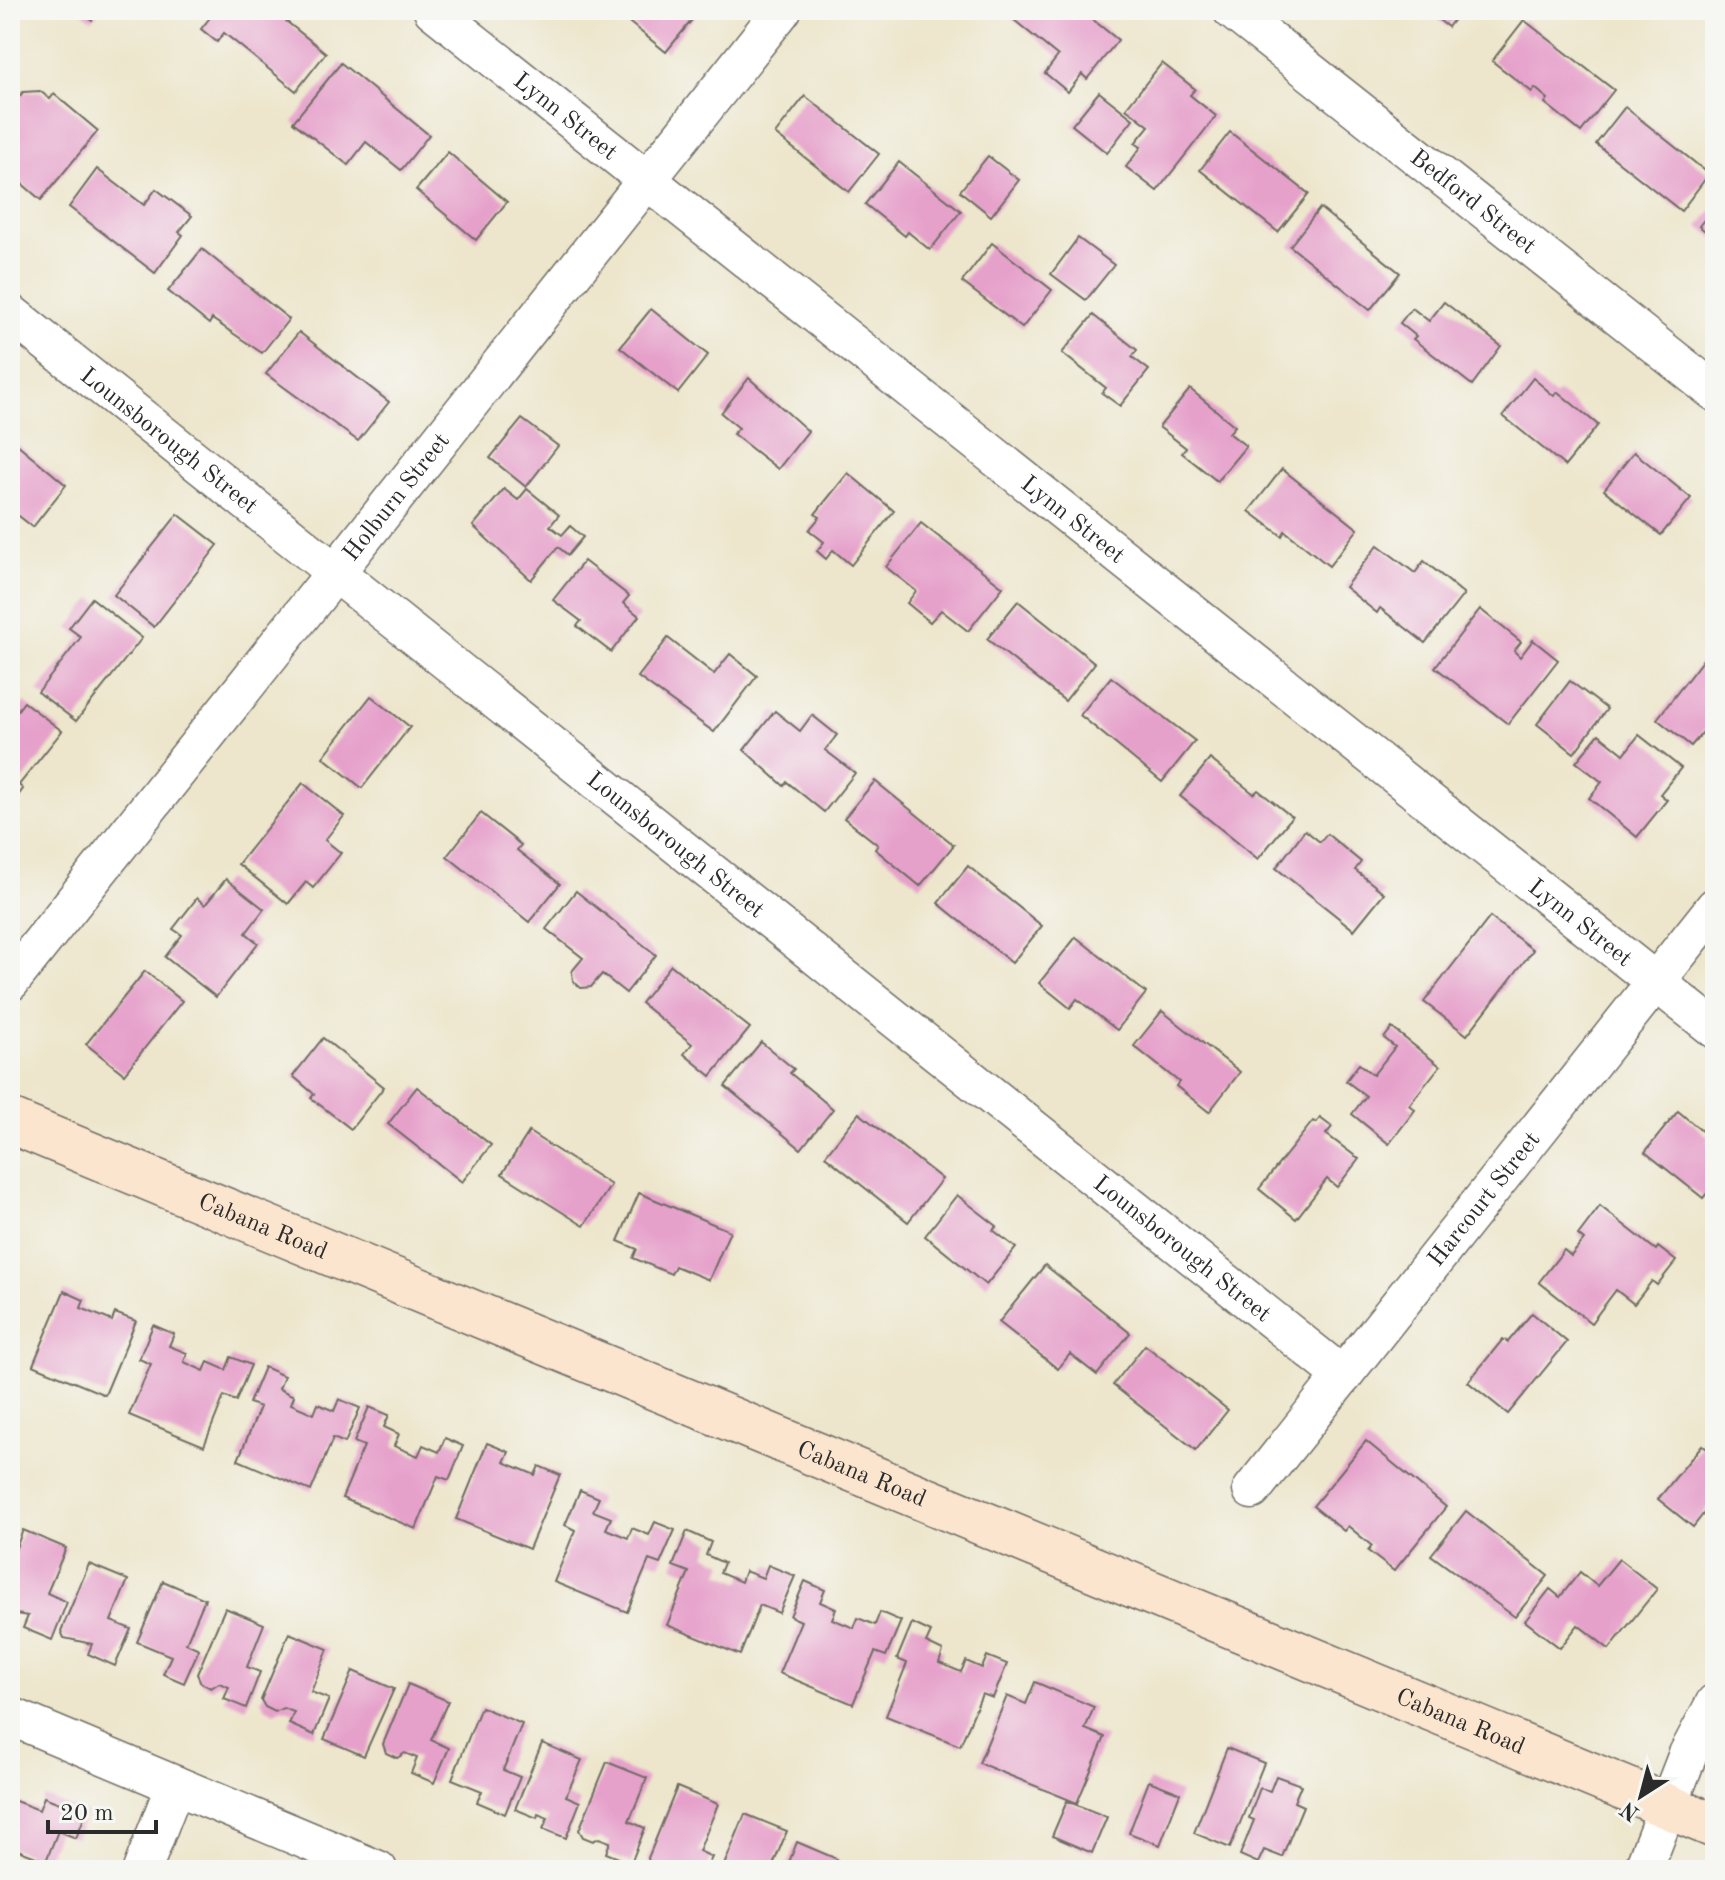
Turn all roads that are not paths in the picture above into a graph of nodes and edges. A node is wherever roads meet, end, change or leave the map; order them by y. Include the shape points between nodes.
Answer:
1 (433, 10) edge
2 (782, 10) edge
3 (1232, 10) edge
4 (647, 180) junction
5 (10, 313) edge
6 (1715, 392) edge
7 (336, 572) junction
8 (1715, 907) edge
9 (10, 982) edge
10 (1656, 982) junction
11 (1715, 1029) edge
12 (10, 1121) edge
13 (1343, 1376) junction
14 (1252, 1490) dead end
15 (1715, 1703) edge
16 (10, 1716) edge
17 (175, 1785) junction
18 (1666, 1806) junction
19 (1715, 1826) edge
20 (142, 1870) edge
21 (378, 1870) edge
22 (1643, 1870) edge

1 - 4 street, Lynn Street
2 - 4 street, Holburn Street
3 - 6 street, Bedford Street
4 - 7 street, Holburn Street
4 - 10 street, Lynn Street
5 - 7 street, Lounsborough Street
7 - 9 street, Holburn Street
7 - 13 street, Lounsborough Street
8 - 10 street, Harcourt Street
10 - 11 street, Lynn Street
10 - 13 street, Harcourt Street
12 - 18 main road, Cabana Road
13 - 14 street, Harcourt Street
15 - 18 street
16 - 17 street
17 - 20 street
17 - 21 street
18 - 19 main road, Cabana Road
18 - 22 street

